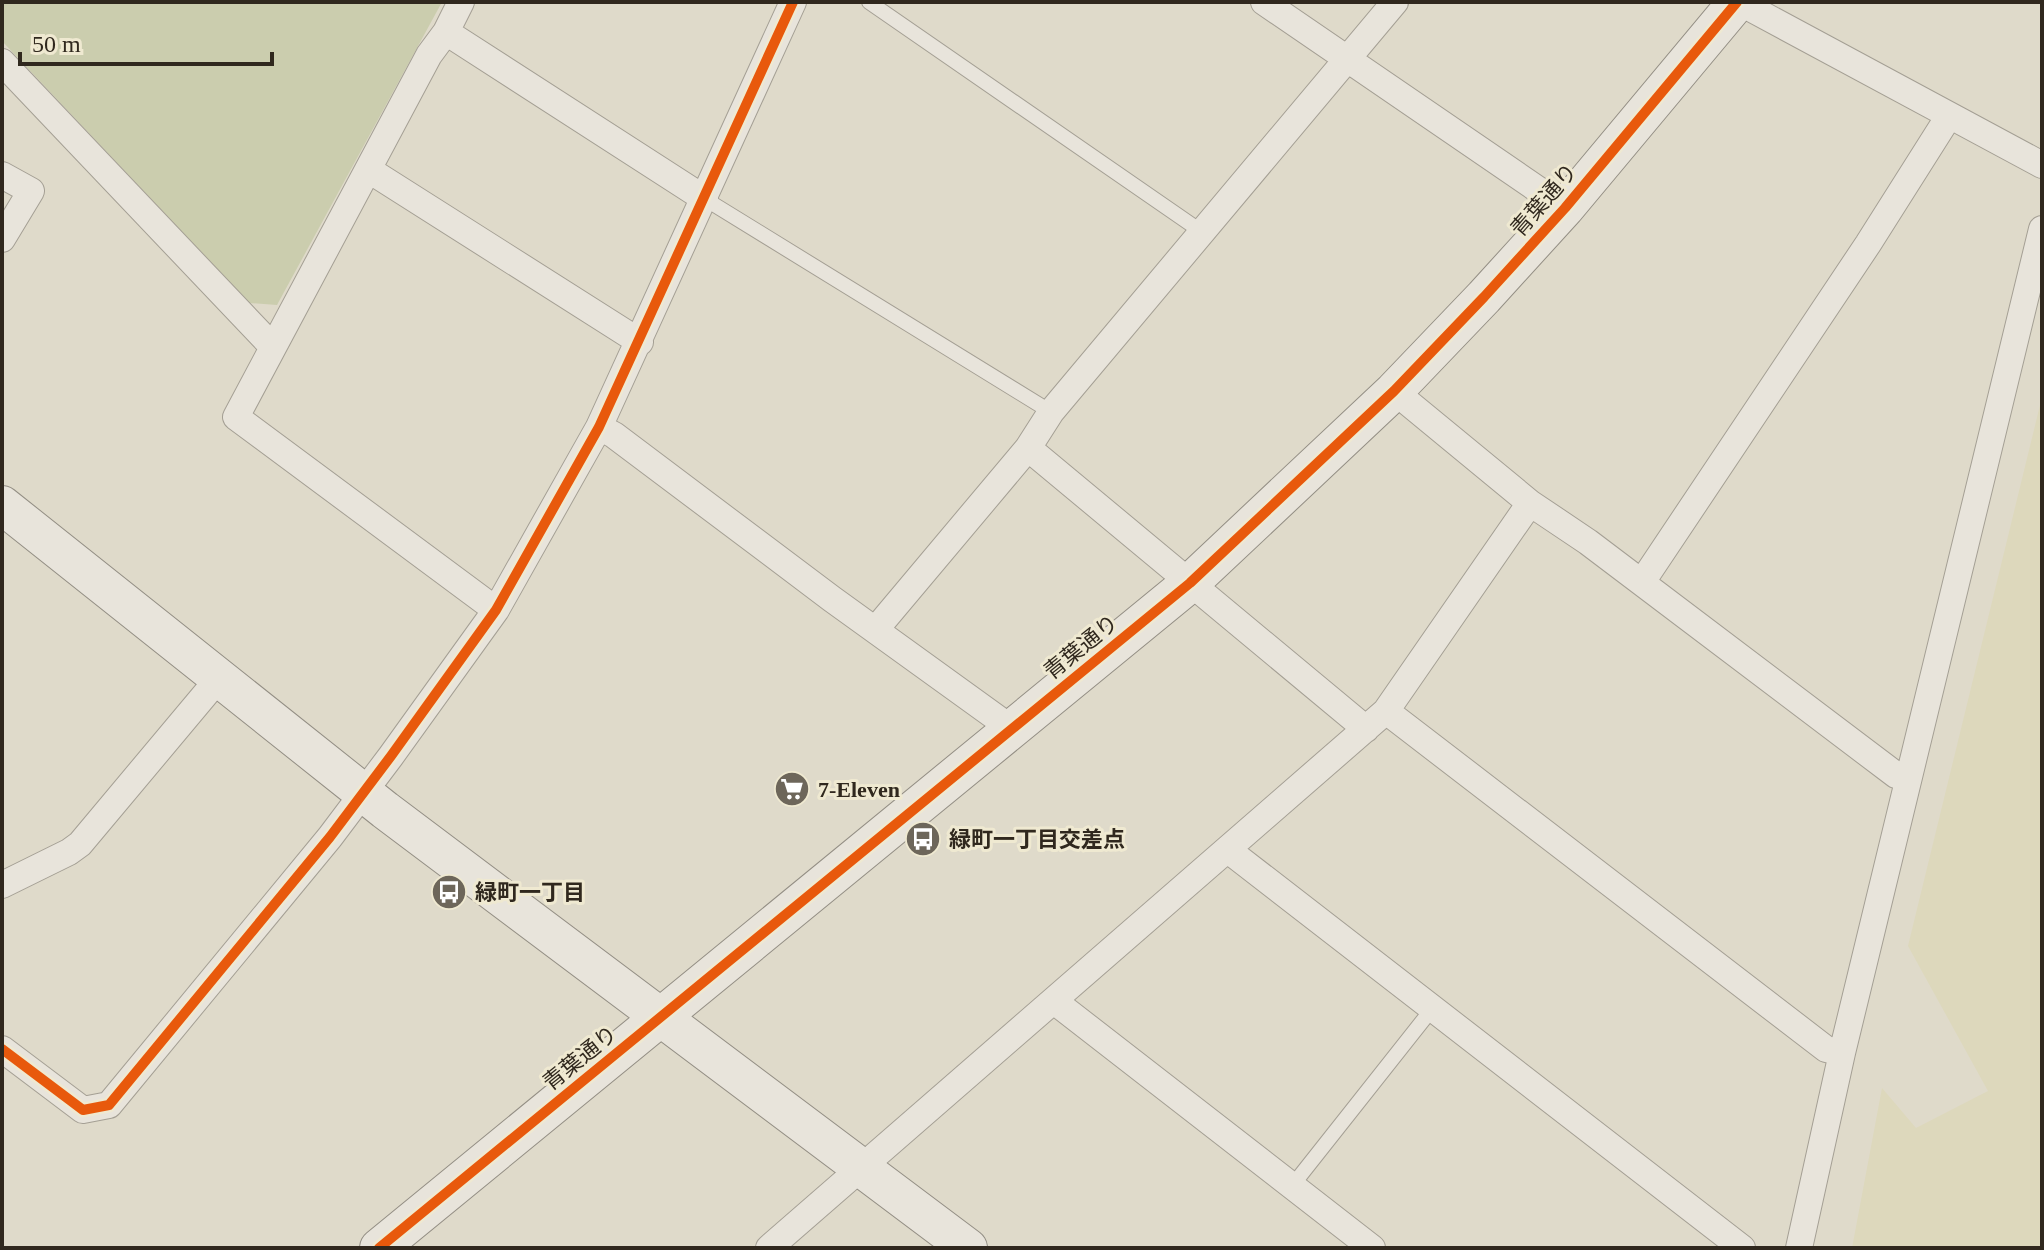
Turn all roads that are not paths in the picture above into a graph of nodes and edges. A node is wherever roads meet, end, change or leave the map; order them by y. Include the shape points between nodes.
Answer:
1 (461, 2) edge
2 (793, 2) edge
3 (869, 2) edge
4 (1264, 2) edge
5 (1395, 2) edge
6 (1738, 2) edge
7 (446, 32) junction
8 (1347, 59) junction
9 (5, 72) edge
10 (1949, 116) junction
11 (2042, 165) edge
12 (369, 170) junction
13 (2, 175) edge
14 (705, 199) junction
15 (1565, 208) junction
16 (2042, 229) edge
17 (1202, 232) junction
18 (2, 239) edge
19 (640, 342) junction
20 (272, 346) junction
21 (1394, 391) junction
22 (1051, 412) junction
23 (599, 427) junction
24 (1028, 448) junction
25 (1530, 503) junction
26 (2, 505) edge
27 (1642, 582) junction
28 (1190, 583) junction
29 (496, 610) junction
30 (876, 629) junction
31 (219, 678) junction
32 (1386, 711) junction
33 (1012, 729) junction
34 (1366, 729) junction
35 (1908, 779) junction
36 (363, 793) junction
37 (1228, 850) junction
38 (2, 885) edge
39 (1054, 1001) junction
40 (1432, 1009) junction
41 (661, 1018) junction
42 (2, 1049) edge
43 (1842, 1053) junction
44 (859, 1167) junction
45 (1292, 1186) junction
46 (379, 1248) edge
47 (769, 1248) edge
48 (968, 1248) edge
49 (1372, 1248) edge
50 (1742, 1248) edge
51 (1799, 1248) edge

1 - 7 street
2 - 14 street
3 - 17 lane
4 - 8 street
5 - 8 street
6 - 10 street
6 - 15 street, 青葉通り
7 - 12 street
7 - 14 street
8 - 15 street
8 - 17 street
9 - 20 street
10 - 11 street
10 - 27 street
12 - 19 street
12 - 20 street
13 - 18 street via 31,191
14 - 19 street
14 - 22 lane
15 - 21 street, 青葉通り
16 - 35 street
17 - 22 street
19 - 23 street
20 - 29 street via 236,417
21 - 25 street
21 - 28 street, 青葉通り
22 - 24 street
23 - 29 street
23 - 30 street
24 - 28 street
24 - 30 street
25 - 27 street
25 - 32 street
26 - 31 street
27 - 35 street
28 - 33 street, 青葉通り
28 - 34 street
29 - 36 street
30 - 33 street
31 - 36 street
31 - 38 street via 80,844
32 - 34 street
32 - 43 street via 1826,1049
33 - 41 street, 青葉通り
34 - 37 street
35 - 43 street
36 - 41 street
36 - 42 street via 109,1105 83,1110
37 - 39 street
37 - 40 street
39 - 44 street
39 - 45 street
40 - 45 lane
40 - 50 street
41 - 44 street
41 - 46 street, 青葉通り
43 - 51 street
44 - 47 street
44 - 48 street
45 - 49 street

